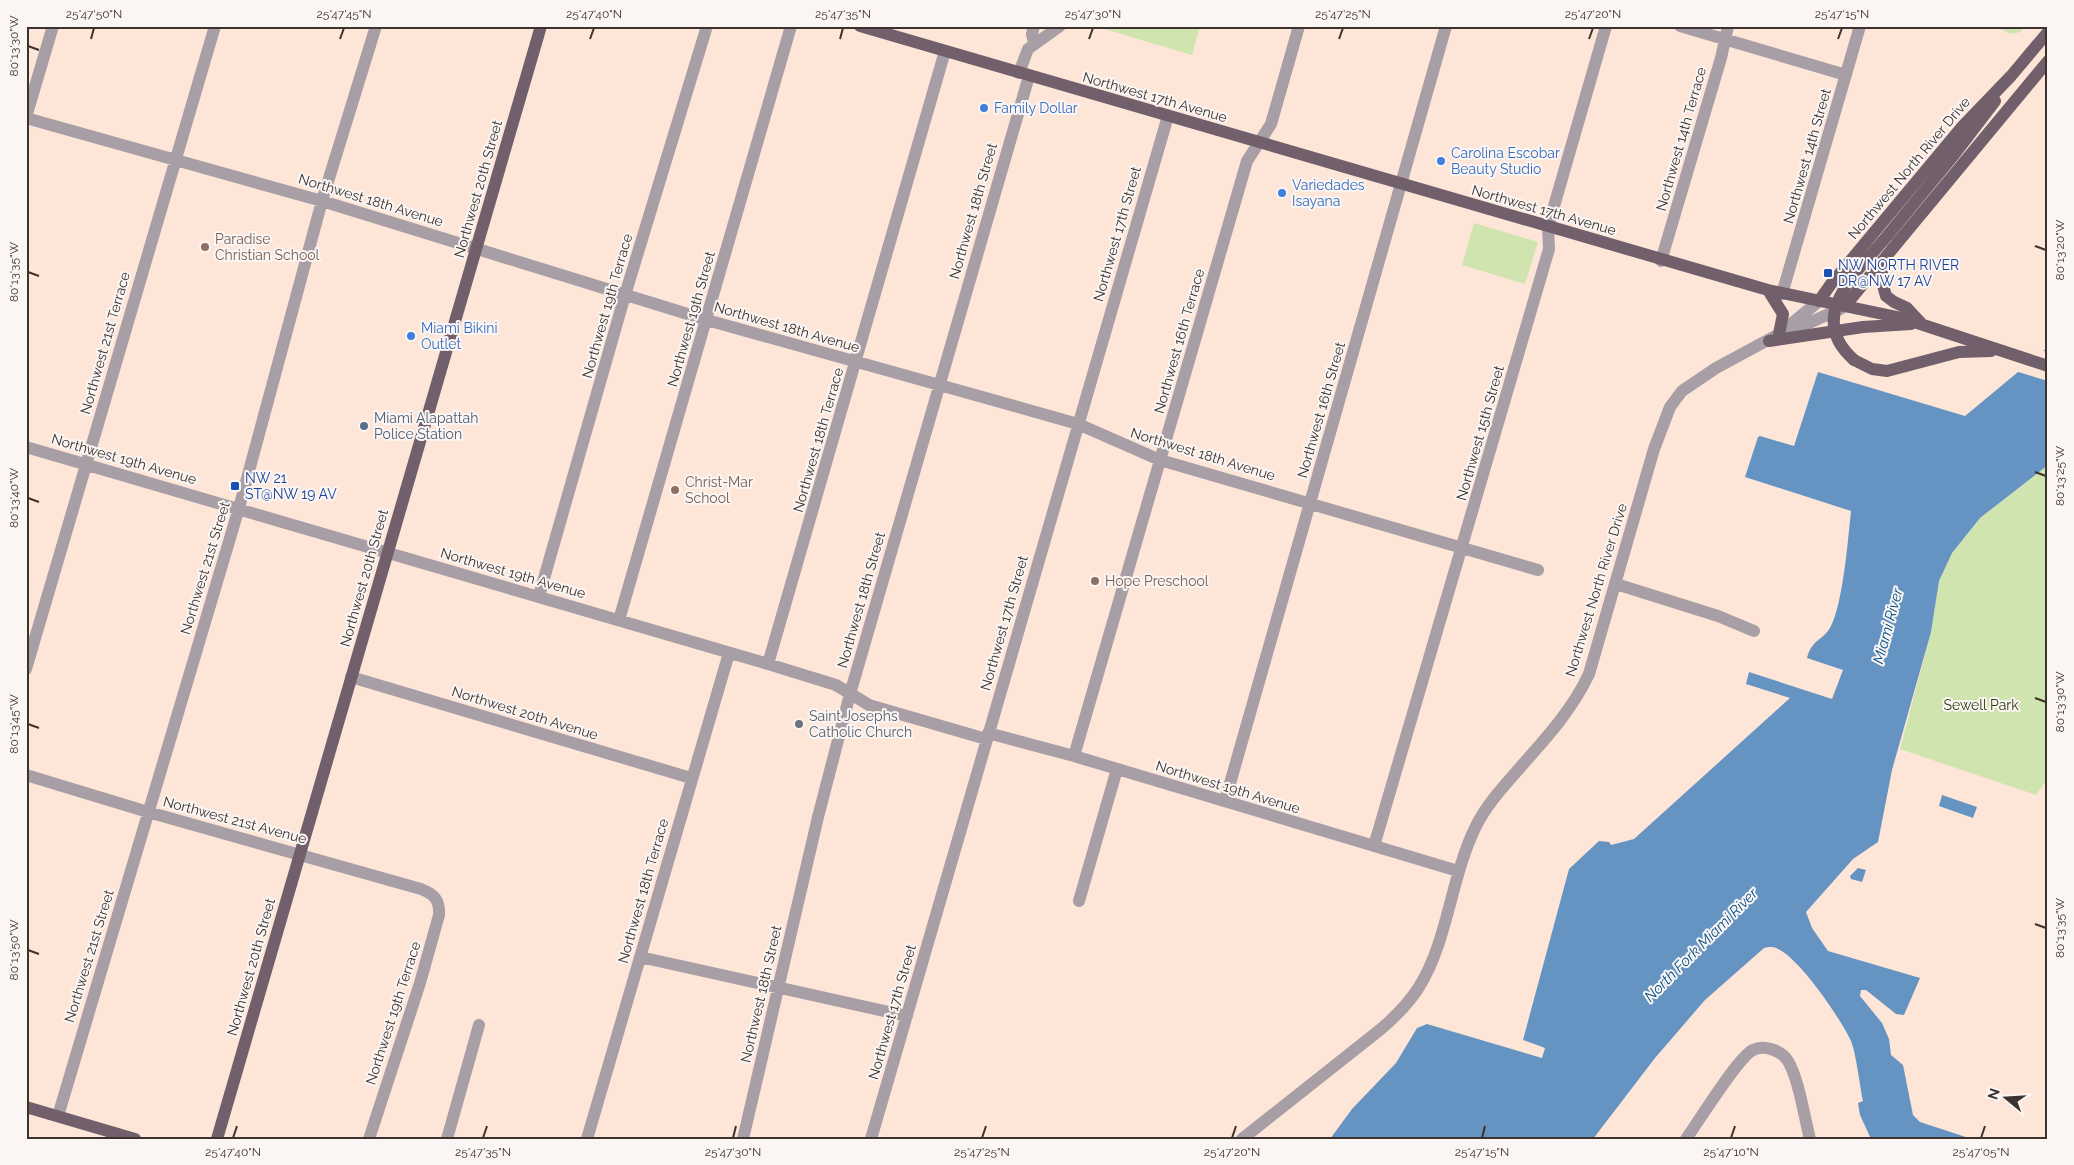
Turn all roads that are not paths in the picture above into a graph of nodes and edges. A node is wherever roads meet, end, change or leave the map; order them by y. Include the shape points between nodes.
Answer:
1 (52, 26) edge
2 (215, 26) edge
3 (376, 26) edge
4 (540, 26) edge
5 (707, 26) edge
6 (791, 26) edge
7 (1034, 26) edge
8 (1060, 26) edge
9 (1299, 26) edge
10 (1446, 26) edge
11 (1606, 26) edge
12 (1680, 26) edge
13 (1728, 26) edge
14 (1860, 26) edge
15 (867, 27) edge
16 (2048, 32) edge
17 (1725, 40) junction
18 (1034, 43) junction
19 (945, 51) junction
20 (2048, 62) edge
21 (1024, 74) junction
22 (1846, 75) junction
23 (2011, 76) junction
24 (1168, 116) junction
25 (26, 117) edge
26 (1259, 142) junction
27 (174, 159) junction
28 (1401, 185) junction
29 (322, 201) junction
30 (1548, 227) junction
31 (476, 248) junction
32 (1661, 260) junction
33 (1882, 263) junction
34 (1768, 290) junction
35 (625, 294) junction
36 (1782, 294) junction
37 (1819, 302) junction
38 (1845, 306) junction
39 (707, 320) junction
40 (1921, 323) junction
41 (1774, 337) junction
42 (2007, 353) junction
43 (856, 362) junction
44 (2048, 366) edge
45 (938, 385) junction
46 (1078, 424) junction
47 (26, 447) edge
48 (1160, 460) junction
49 (86, 462) junction
50 (1310, 503) junction
51 (239, 508) junction
52 (1463, 547) junction
53 (388, 552) junction
54 (1538, 570) dead end
55 (1616, 584) junction
56 (539, 596) junction
57 (619, 620) junction
58 (1754, 631) dead end
59 (729, 653) junction
60 (768, 664) junction
61 (26, 669) edge
62 (351, 677) junction
63 (850, 694) junction
64 (987, 736) junction
65 (1074, 756) junction
66 (1117, 769) junction
67 (26, 775) edge
68 (691, 778) junction
69 (1225, 801) junction
70 (148, 812) junction
71 (1374, 846) junction
72 (300, 854) junction
73 (1458, 872) junction
74 (435, 896) joint
75 (1079, 901) dead end
76 (640, 957) junction
77 (778, 987) junction
78 (907, 1016) junction
79 (480, 1025) dead end
80 (26, 1107) edge
81 (58, 1116) junction
82 (135, 1139) edge
83 (217, 1139) edge
84 (369, 1139) edge
85 (446, 1139) edge
86 (587, 1139) edge
87 (742, 1139) edge
88 (871, 1139) edge
89 (1242, 1139) edge
90 (1686, 1139) edge
91 (1810, 1139) edge

1 - 25 street
2 - 27 street, Northwest 21st Terrace
3 - 29 street, Northwest 21st Street
4 - 31 main road, Northwest 20th Street
5 - 35 street, Northwest 19th Terrace
6 - 39 street, Northwest 19th Street
7 - 18 street
8 - 18 street
9 - 26 street, Northwest 16th Terrace via 1271,124
10 - 28 street, Northwest 16th Street
11 - 30 street, Northwest 15th Street
12 - 17 street
13 - 17 street, Northwest 14th Terrace
14 - 22 street, Northwest 14th Street
15 - 19 main road, Northwest 17th Avenue
16 - 23 main road, Northwest North River Drive
17 - 22 street
17 - 32 street, Northwest 14th Terrace
18 - 21 street, Northwest 18th Street via 1025,54
19 - 21 main road, Northwest 17th Avenue
19 - 43 street, Northwest 18th Terrace
20 - 33 main road, Northwest North River Drive
21 - 24 main road, Northwest 17th Avenue
21 - 45 street, Northwest 18th Street
22 - 36 street, Northwest 14th Street
23 - 37 main road, Northwest North River Drive via 1961,128
23 - 42 main road, bridge via 1981,120 1842,292 1835,306 1834,322 1843,349 1854,360 1872,369 1887,371 1959,352 1986,350
24 - 26 main road, Northwest 17th Avenue
24 - 46 street, Northwest 17th Street
25 - 27 street, Northwest 18th Avenue
26 - 28 main road, Northwest 17th Avenue
26 - 48 street, Northwest 16th Terrace via 1246,161
27 - 29 street, Northwest 18th Avenue
27 - 49 street, Northwest 21st Terrace
28 - 30 main road, Northwest 17th Avenue
28 - 50 street, Northwest 16th Street
29 - 31 street, Northwest 18th Avenue
29 - 51 street, Northwest 21st Street
30 - 32 main road, Northwest 17th Avenue
30 - 52 street, Northwest 15th Street via 1549,249
31 - 35 street, Northwest 18th Avenue
31 - 53 main road, Northwest 20th Street
32 - 34 main road, Northwest 17th Avenue
33 - 38 main road, Northwest North River Drive
33 - 40 main road via 1886,296 1907,308
34 - 36 main road, Northwest 17th Avenue
34 - 41 main road via 1783,314
35 - 39 street, Northwest 18th Avenue
35 - 56 street, Northwest 19th Terrace
36 - 37 main road, Northwest 17th Avenue
37 - 38 main road, Northwest 17th Avenue
37 - 41 street, Northwest North River Drive
38 - 40 main road, Northwest 17th Avenue
38 - 41 street, Northwest North River Drive via 1806,326
39 - 43 street, Northwest 18th Avenue
39 - 57 street, Northwest 19th Street
40 - 41 main road
40 - 42 main road, Northwest 17th Avenue
41 - 55 street, Northwest North River Drive via 1716,368 1675,398 1654,450
42 - 44 main road, Northwest 17th Avenue
43 - 45 street, Northwest 18th Avenue
43 - 60 street, Northwest 18th Terrace
45 - 46 street, Northwest 18th Avenue
45 - 63 street, Northwest 18th Street
46 - 48 street, Northwest 18th Avenue
46 - 64 street, Northwest 17th Street
47 - 49 street, Northwest 19th Avenue
48 - 50 street, Northwest 18th Avenue
48 - 65 street, Northwest 16th Terrace
49 - 51 street, Northwest 19th Avenue
49 - 61 street, Northwest 21st Terrace
50 - 52 street, Northwest 18th Avenue
50 - 69 street, Northwest 16th Street
51 - 53 street, Northwest 19th Avenue
51 - 70 street, Northwest 21st Street
52 - 54 street, Northwest 18th Avenue
52 - 71 street, Northwest 15th Street
53 - 56 street, Northwest 19th Avenue
53 - 62 main road, Northwest 20th Street
55 - 58 street via 1718,616
55 - 73 street, Northwest North River Drive via 1589,674 1578,696 1490,803 1476,826
56 - 57 street, Northwest 19th Avenue
57 - 59 street, Northwest 19th Avenue
59 - 60 street, Northwest 19th Avenue
59 - 68 street, Northwest 18th Terrace
60 - 63 street, Northwest 19th Avenue via 836,685
62 - 68 street, Northwest 20th Avenue
62 - 72 main road, Northwest 20th Street
63 - 64 street, Northwest 19th Avenue via 869,705
63 - 77 street, Northwest 18th Street
64 - 65 street, Northwest 19th Avenue
64 - 78 street, Northwest 17th Street
65 - 66 street, Northwest 19th Avenue
66 - 69 street, Northwest 19th Avenue
66 - 75 street
67 - 70 street, Northwest 21st Avenue
68 - 76 street, Northwest 18th Terrace
69 - 71 street, Northwest 19th Avenue
70 - 72 street, Northwest 21st Avenue
70 - 81 street, Northwest 21st Street
71 - 73 street, Northwest 19th Avenue
72 - 74 street, Northwest 21st Avenue via 421,889
72 - 83 main road, Northwest 20th Street
73 - 89 street, Northwest North River Drive via 1429,967 1407,1003 1372,1038
74 - 84 street, Northwest 19th Terrace via 439,915
76 - 77 street
76 - 86 street, Northwest 18th Terrace
77 - 78 street
77 - 87 street, Northwest 18th Street
78 - 88 street, Northwest 17th Street
79 - 85 street
80 - 81 main road
81 - 82 main road
90 - 91 street via 1741,1061 1753,1050 1766,1049 1779,1052 1788,1062

